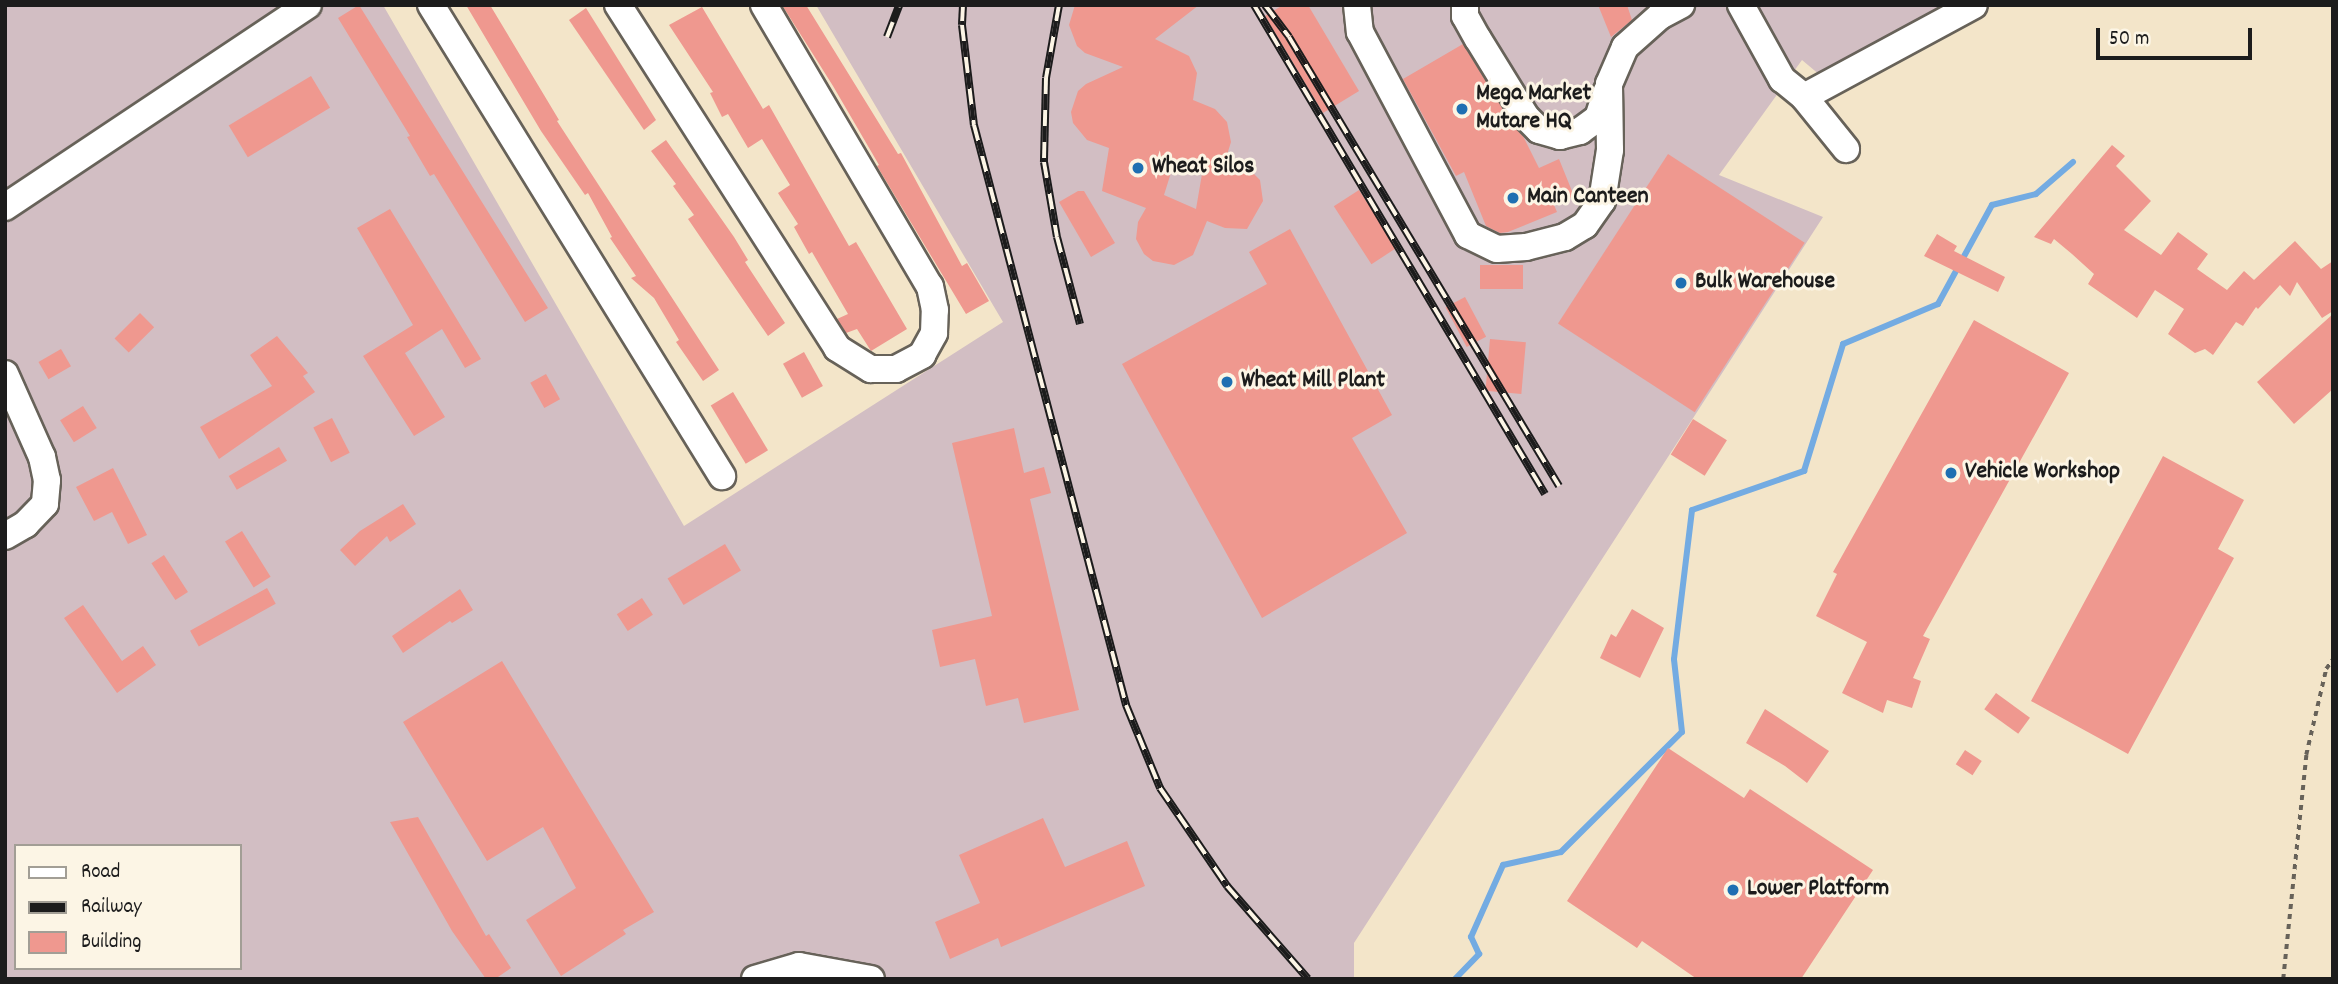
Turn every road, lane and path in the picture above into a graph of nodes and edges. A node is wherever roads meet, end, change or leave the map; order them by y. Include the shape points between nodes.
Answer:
1 (308, 5) edge
2 (431, 5) edge
3 (618, 5) edge
4 (764, 5) edge
5 (1357, 5) edge
6 (1465, 5) edge
7 (1681, 5) edge
8 (1741, 5) edge
9 (1974, 5) edge
10 (1609, 84) junction
11 (1804, 97) junction
12 (1846, 149) dead end
13 (5, 207) edge
14 (5, 374) edge
15 (722, 476) dead end
16 (5, 536) edge
17 (2333, 659) edge
18 (755, 979) edge
19 (872, 979) edge
20 (2283, 979) edge

1 - 13 street
2 - 15 street
3 - 4 street via 837,348 872,369 896,369 922,355 934,333 930,287
5 - 10 street via 1360,32 1468,235 1497,249 1565,237 1585,225 1602,201 1610,150
6 - 10 street via 1465,16 1478,39 1539,130 1560,136 1580,131 1598,118
7 - 10 street via 1660,16 1625,47
8 - 11 street via 1782,79
9 - 11 street
11 - 12 street
14 - 16 street via 42,457 47,480 44,504 26,524
17 - 20 path via 2326,669 2306,755
18 - 19 street via 799,966

